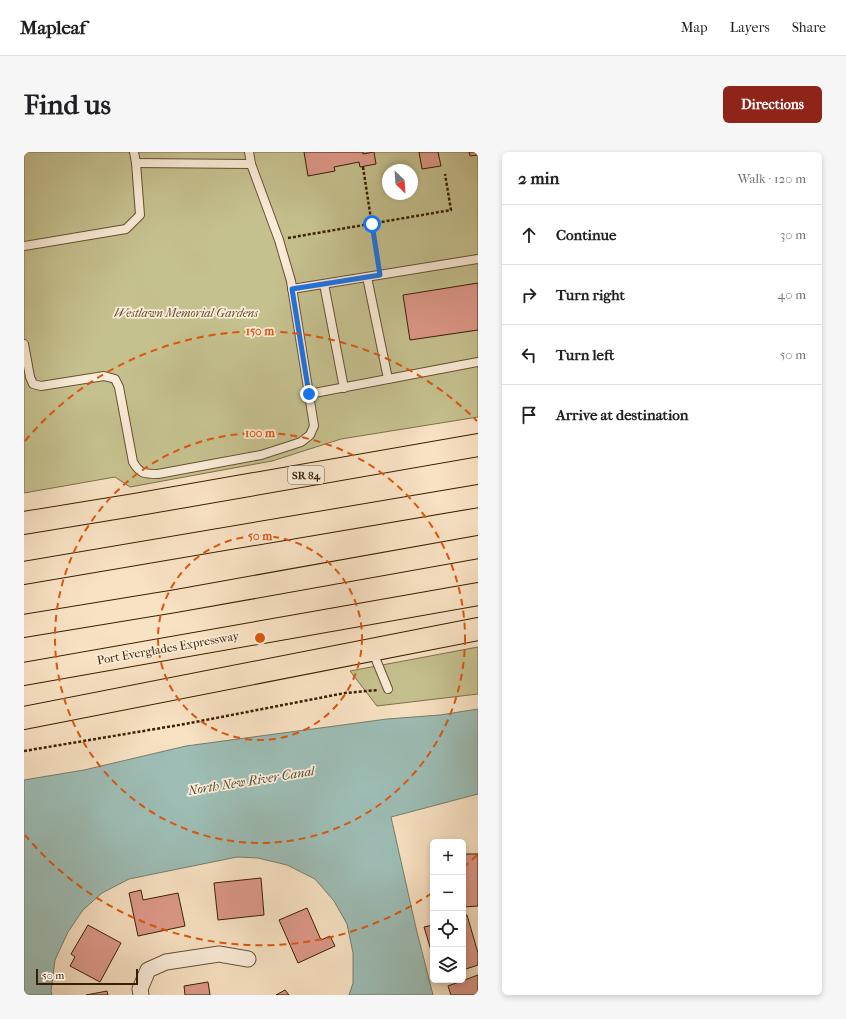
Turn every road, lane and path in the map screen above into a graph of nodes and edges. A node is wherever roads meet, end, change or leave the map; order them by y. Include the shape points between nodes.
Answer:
1 (135, 152) edge
2 (249, 152) edge
3 (136, 163) junction
4 (251, 164) junction
5 (362, 167) dead end
6 (444, 174) dead end
7 (372, 224) junction
8 (279, 240) junction
9 (24, 246) edge
10 (478, 259) edge
11 (380, 275) junction
12 (367, 277) junction
13 (324, 284) junction
14 (292, 289) junction
15 (24, 344) edge
16 (478, 362) edge
17 (388, 379) junction
18 (344, 388) junction
19 (309, 394) junction
20 (478, 445) edge
21 (478, 496) edge
22 (24, 523) edge
23 (478, 547) edge
24 (24, 573) edge
25 (478, 594) edge
26 (24, 626) edge
27 (478, 630) edge
28 (372, 650) junction
29 (334, 657) junction
30 (24, 674) edge
31 (388, 689) joint
32 (24, 718) edge
33 (24, 733) edge
34 (24, 751) edge
35 (248, 960) dead end
36 (141, 995) edge

1 - 3 lane
2 - 4 lane
3 - 4 lane
3 - 9 lane via 140,214 126,229
4 - 8 lane
5 - 7 path
6 - 7 path via 451,210
7 - 8 path
7 - 11 path
8 - 14 lane
10 - 11 lane
11 - 12 lane
12 - 13 lane
12 - 17 lane
13 - 14 lane
13 - 18 lane
14 - 19 lane
15 - 19 lane via 33,384 41,386 104,376 115,380 120,387 133,462 138,470 145,474 158,474 261,455 301,442 310,435 314,426
16 - 17 lane
17 - 18 lane
18 - 19 lane
20 - 22 main road, SR 84
21 - 24 main road
23 - 26 main road
25 - 30 main road, Port Everglades Expressway
27 - 28 main road
28 - 29 main road
28 - 31 lane
29 - 32 main road
29 - 33 main road via 197,695
31 - 34 path via 345,693
35 - 36 street via 219,954 166,962 148,970 140,989

